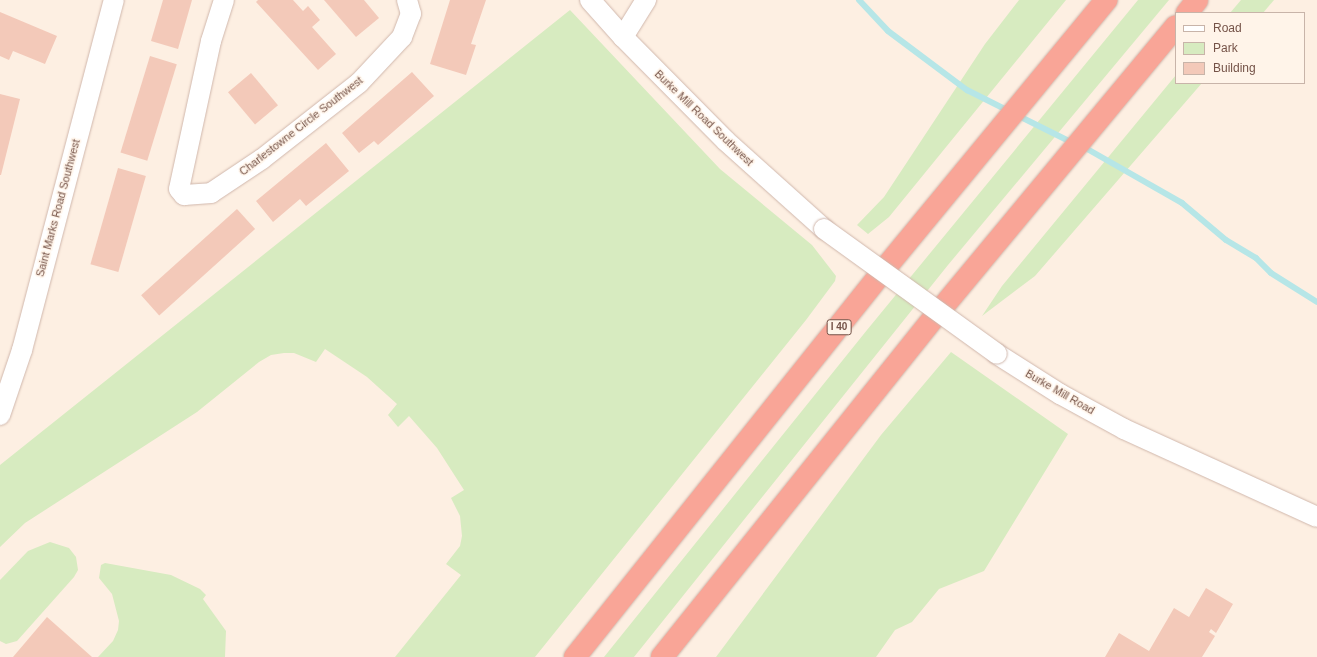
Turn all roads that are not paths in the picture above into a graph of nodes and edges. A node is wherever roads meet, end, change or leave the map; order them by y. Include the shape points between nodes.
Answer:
1 (114, 0) edge
2 (224, 0) edge
3 (407, 0) edge
4 (590, 0) edge
5 (646, 0) edge
6 (1106, 0) edge
7 (1197, 0) edge
8 (1188, 12) edge
9 (1175, 27) edge
10 (623, 37) junction
11 (824, 229) joint
12 (0, 415) edge
13 (1317, 517) edge
14 (575, 657) edge
15 (662, 657) edge

1 - 12 street, Saint Marks Road Southwest via 22,350
2 - 3 street, Charlestowne Circle Southwest via 211,41 179,189 184,195 211,193 262,159 359,82 402,37 411,14
4 - 10 street, Burke Mill Road Southwest
5 - 10 street
6 - 14 highway, I 40 via 887,266
7 - 8 highway
9 - 15 highway via 942,308
10 - 11 street, Burke Mill Road Southwest via 726,141
11 - 13 street, Burke Mill Road, bridge via 997,354 1060,394 1124,428

